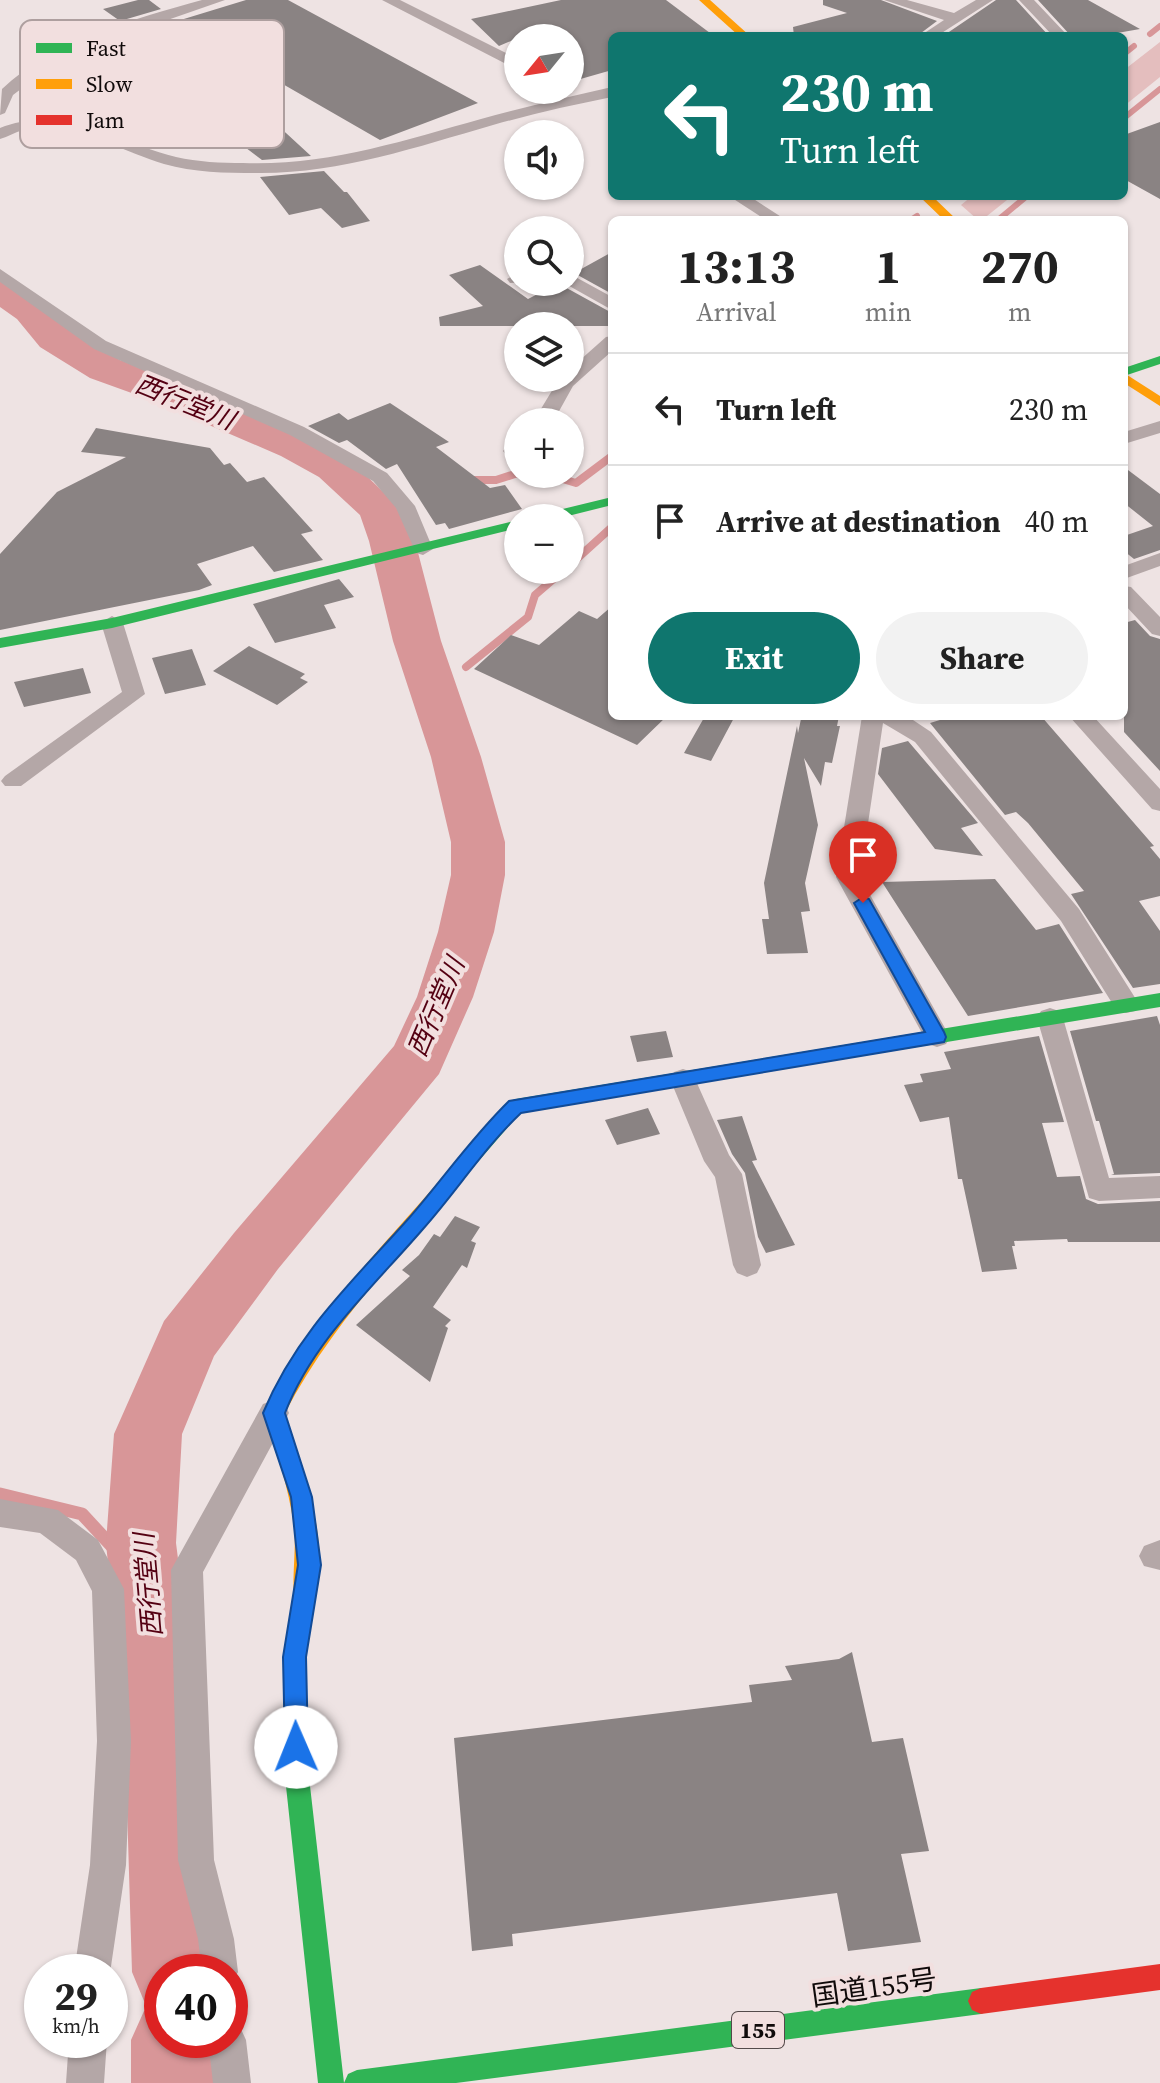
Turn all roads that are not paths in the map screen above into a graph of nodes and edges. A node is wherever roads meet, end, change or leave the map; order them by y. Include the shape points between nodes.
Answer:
1 (218, 0) edge
2 (389, 0) edge
3 (704, 0) edge
4 (891, 0) edge
5 (986, 0) edge
6 (1026, 0) edge
7 (954, 18) junction
8 (151, 20) edge
9 (740, 32) edge
10 (933, 32) edge
11 (1057, 32) edge
12 (504, 58) edge
13 (20, 82) edge
14 (608, 93) edge
15 (584, 98) edge
16 (584, 99) edge
17 (553, 104) edge
18 (602, 108) dead end
19 (0, 110) edge
20 (20, 125) edge
21 (0, 134) edge
22 (126, 148) edge
23 (744, 200) edge
24 (929, 200) edge
25 (771, 216) edge
26 (947, 216) edge
27 (0, 274) edge
28 (584, 288) edge
29 (608, 303) edge
30 (608, 345) edge
31 (1160, 360) edge
32 (1128, 372) edge
33 (1128, 377) edge
34 (1160, 402) edge
35 (551, 408) edge
36 (1160, 427) edge
37 (1128, 437) edge
38 (608, 502) edge
39 (584, 508) edge
40 (504, 528) edge
41 (418, 550) junction
42 (1160, 559) edge
43 (1128, 571) edge
44 (1128, 596) edge
45 (112, 623) junction
46 (1160, 629) edge
47 (0, 643) edge
48 (872, 720) edge
49 (898, 720) edge
50 (1084, 720) edge
51 (13, 781) dead end
52 (1160, 803) edge
53 (1160, 1000) edge
54 (1126, 1004) junction
55 (1050, 1018) junction
56 (937, 1037) junction
57 (683, 1079) junction
58 (1160, 1187) edge
59 (747, 1265) dead end
60 (274, 1413) junction
61 (0, 1513) edge
62 (93, 1954) edge
63 (218, 1954) edge
64 (1160, 1977) edge
65 (87, 2058) edge
66 (229, 2058) edge
67 (85, 2083) edge
68 (232, 2083) edge
69 (331, 2083) edge
70 (357, 2083) edge

1 - 8 street
2 - 12 street
3 - 9 main road
4 - 7 street
5 - 7 street
6 - 11 street
7 - 10 street
13 - 19 street via 7,92
14 - 15 street
16 - 18 street
17 - 22 street via 332,163 195,166
20 - 21 street
23 - 25 street
24 - 26 main road
27 - 41 street via 100,345 297,431 380,477 405,506
28 - 29 street
30 - 35 street via 566,383
31 - 32 main road
33 - 34 main road
36 - 37 street
38 - 39 main road
40 - 41 main road
41 - 45 main road
42 - 43 street
44 - 46 street
45 - 47 main road
45 - 51 street via 134,694
48 - 56 street via 848,877
49 - 54 street via 923,737 1070,915
50 - 52 street
53 - 54 main road
54 - 55 main road
55 - 56 main road
55 - 58 street via 1099,1190
56 - 57 main road
57 - 59 street via 728,1174
57 - 60 main road via 516,1106 346,1299 288,1379
60 - 63 street via 187,1570 196,1860
60 - 69 main road via 302,1497 310,1565 295,1657 297,1777
61 - 62 street via 47,1520 87,1550 108,1589 114,1741 108,1865
64 - 70 main road, 国道155号 / 155
65 - 67 street
66 - 68 street

